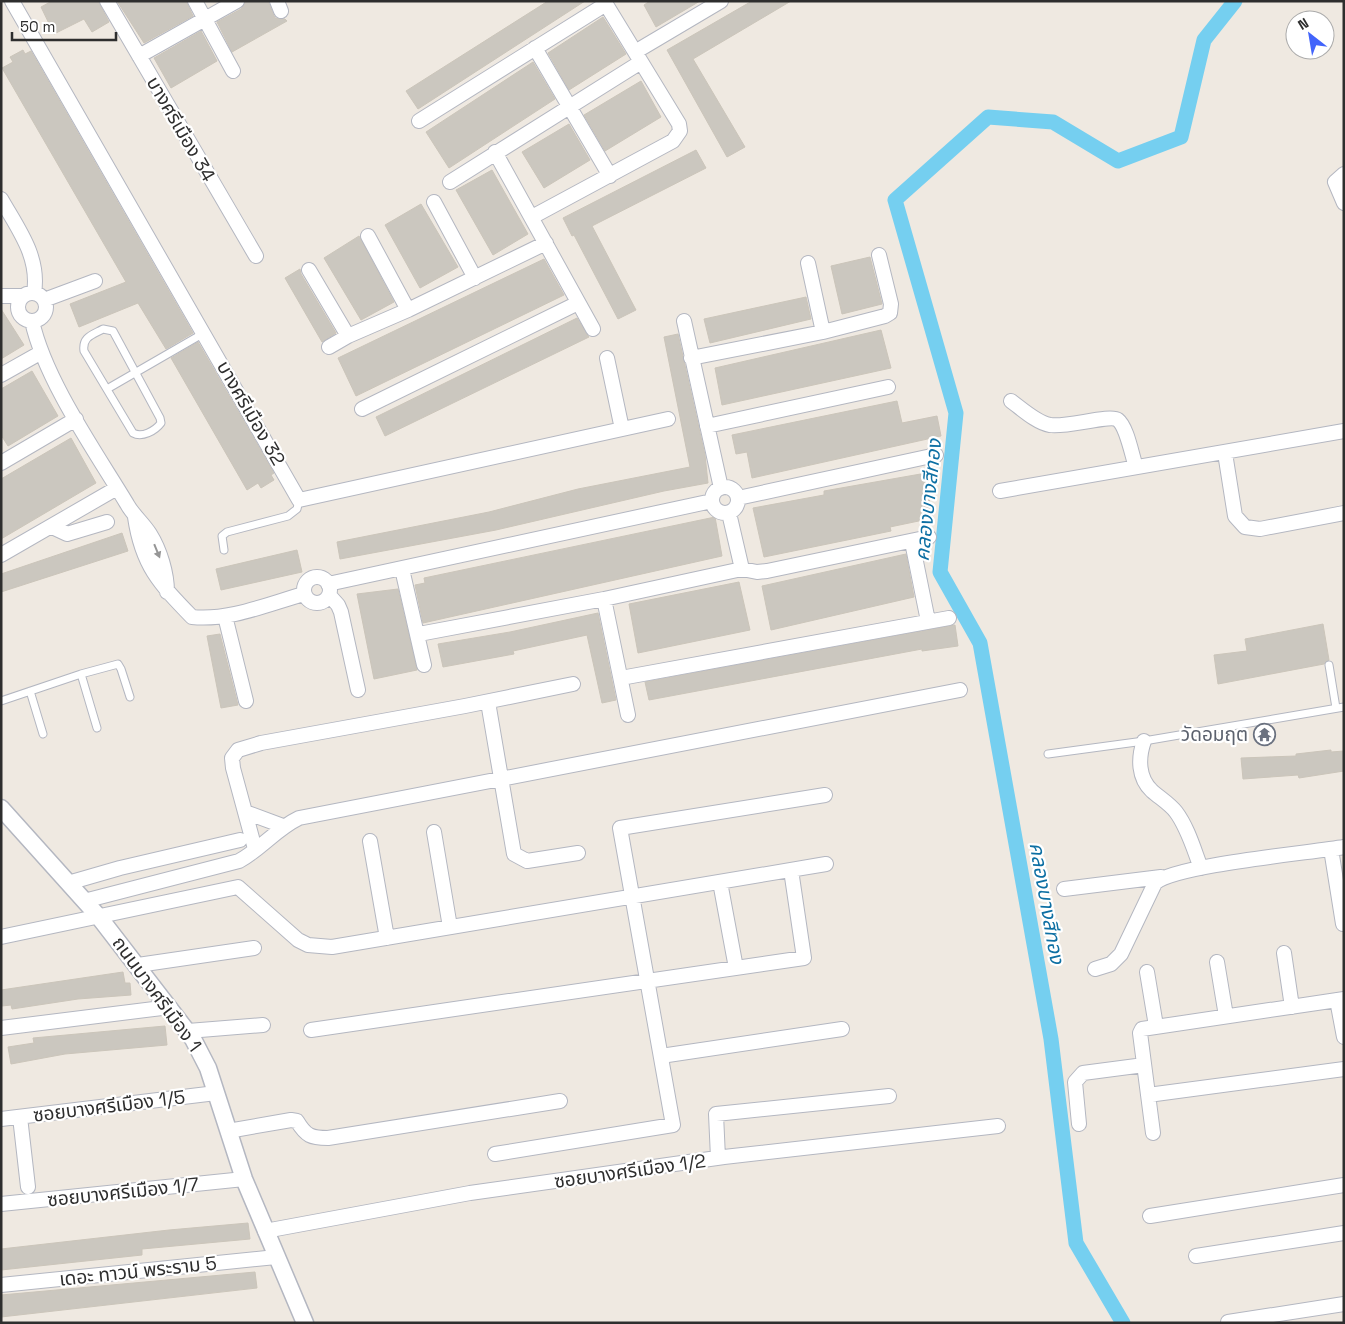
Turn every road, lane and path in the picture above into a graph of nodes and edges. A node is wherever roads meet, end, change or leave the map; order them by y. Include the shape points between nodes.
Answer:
1 (12, 1) edge
2 (107, 1) edge
3 (194, 1) edge
4 (236, 1) edge
5 (721, 1) edge
6 (605, 3) edge
7 (205, 19) junction
8 (535, 48) junction
9 (139, 56) junction
10 (638, 57) junction
11 (233, 71) dead end
12 (570, 106) junction
13 (419, 121) dead end
14 (495, 152) junction
15 (1344, 174) edge
16 (610, 176) junction
17 (450, 182) dead end
18 (1, 199) edge
19 (434, 202) dead end
20 (1344, 202) edge
21 (532, 217) junction
22 (368, 236) dead end
23 (546, 243) junction
24 (879, 255) dead end
25 (256, 256) dead end
26 (808, 263) dead end
27 (310, 270) dead end
28 (475, 278) junction
29 (95, 281) dead end
30 (1, 296) edge
31 (33, 296) junction
32 (578, 303) junction
33 (408, 310) junction
34 (32, 321) junction
35 (684, 321) dead end
36 (593, 329) dead end
37 (823, 332) junction
38 (204, 333) junction
39 (348, 336) junction
40 (329, 347) dead end
41 (40, 353) junction
42 (607, 358) dead end
43 (691, 358) junction
44 (137, 372) junction
45 (1, 375) edge
46 (888, 387) dead end
47 (107, 389) junction
48 (1011, 401) dead end
49 (362, 409) dead end
50 (76, 419) junction
51 (668, 419) dead end
52 (707, 426) junction
53 (622, 429) junction
54 (1344, 431) edge
55 (1225, 453) junction
56 (936, 455) dead end
57 (1, 463) edge
58 (1136, 467) junction
59 (117, 488) junction
60 (721, 488) junction
61 (1000, 491) dead end
62 (738, 498) junction
63 (299, 500) junction
64 (712, 501) junction
65 (729, 513) junction
66 (1344, 513) edge
67 (107, 522) dead end
68 (52, 527) junction
69 (929, 537) dead end
70 (912, 542) junction
71 (224, 550) dead end
72 (1, 555) edge
73 (402, 569) junction
74 (742, 570) junction
75 (328, 590) junction
76 (304, 594) junction
77 (604, 599) junction
78 (225, 616) junction
79 (949, 618) dead end
80 (928, 622) junction
81 (418, 634) junction
82 (424, 665) dead end
83 (1328, 665) dead end
84 (82, 674) junction
85 (621, 678) junction
86 (573, 684) dead end
87 (358, 690) dead end
88 (960, 690) dead end
89 (30, 691) junction
90 (130, 697) dead end
91 (1, 701) edge
92 (246, 701) dead end
93 (488, 702) junction
94 (1340, 708) edge
95 (628, 715) dead end
96 (97, 728) dead end
97 (43, 734) dead end
98 (1144, 741) junction
99 (1048, 754) dead end
100 (502, 780) junction
101 (825, 795) dead end
102 (1, 808) edge
103 (245, 812) junction
104 (283, 826) junction
105 (434, 832) dead end
106 (240, 840) dead end
107 (370, 841) dead end
108 (1337, 848) edge
109 (255, 850) junction
110 (578, 853) dead end
111 (826, 864) dead end
112 (1201, 868) junction
113 (791, 870) junction
114 (1161, 877) junction
115 (720, 882) junction
116 (68, 883) junction
117 (1064, 889) dead end
118 (633, 896) junction
119 (84, 901) junction
120 (99, 917) junction
121 (1343, 924) edge
122 (450, 927) junction
123 (1, 937) edge
124 (387, 938) junction
125 (254, 948) dead end
126 (1284, 953) dead end
127 (1217, 962) dead end
128 (138, 965) junction
129 (736, 968) junction
130 (1095, 969) dead end
131 (1147, 972) dead end
132 (648, 981) junction
133 (1340, 1000) edge
134 (1292, 1006) junction
135 (170, 1007) junction
136 (1226, 1016) junction
137 (263, 1025) dead end
138 (1156, 1026) junction
139 (1, 1028) edge
140 (842, 1029) dead end
141 (311, 1030) dead end
142 (188, 1031) junction
143 (1344, 1037) edge
144 (661, 1056) junction
145 (1144, 1065) junction
146 (1344, 1069) edge
147 (216, 1093) junction
148 (1148, 1095) junction
149 (889, 1096) dead end
150 (560, 1102) dead end
151 (20, 1117) junction
152 (1, 1119) edge
153 (1079, 1124) dead end
154 (998, 1126) dead end
155 (228, 1132) junction
156 (1153, 1134) dead end
157 (496, 1154) dead end
158 (718, 1158) junction
159 (244, 1179) junction
160 (1344, 1185) edge
161 (28, 1186) dead end
162 (1, 1204) edge
163 (1150, 1216) dead end
164 (265, 1231) junction
165 (1344, 1233) edge
166 (1196, 1256) dead end
167 (276, 1257) junction
168 (1, 1285) edge
169 (1344, 1304) edge
170 (1228, 1322) edge
171 (305, 1323) edge

1 - 38 street, บางศรีเมือง 32
2 - 9 street, บางศรีเมือง 34
3 - 7 street
4 - 7 street
5 - 10 street
6 - 8 street
6 - 10 street
7 - 9 street
7 - 11 street
8 - 12 street
8 - 13 street
9 - 25 street, บางศรีเมือง 34
10 - 12 street
10 - 16 street via 679,124 678,136
12 - 14 street
12 - 16 street
14 - 17 street
14 - 21 street
15 - 20 street via 1335,182
16 - 21 street
18 - 31 street via 32,253 35,271
19 - 28 street
21 - 23 street
22 - 33 street
23 - 28 street
23 - 32 street
24 - 37 street via 891,304 890,313
26 - 37 street
27 - 39 street
28 - 33 street
29 - 31 street
30 - 31 street
31 - 34 street via 45,312
31 - 34 street via 18,304 21,316
32 - 36 street
32 - 49 street
33 - 39 street
34 - 41 street
35 - 43 street
37 - 43 street
38 - 44 lane
38 - 63 street, บางศรีเมือง 32
39 - 40 street
41 - 45 street
41 - 50 street
42 - 53 street
43 - 52 street
44 - 47 lane
44 - 47 lane via 113,331 103,329 86,338 84,351
44 - 47 lane via 160,418 158,428 138,436 133,433
46 - 52 street
48 - 58 street via 1049,425 1072,425 1109,417 1118,420
50 - 57 street
50 - 59 street
51 - 53 street
52 - 60 street
53 - 63 street
54 - 55 street
55 - 58 street
55 - 66 street via 1235,516 1245,527 1260,529
56 - 62 street
58 - 61 street
59 - 68 street
59 - 78 street via 134,516 138,542 156,579 192,617
60 - 62 street via 734,491
60 - 64 street
62 - 65 street via 735,508
63 - 71 lane via 297,509 288,516 227,532 222,536
64 - 65 street via 720,512
64 - 73 street
65 - 74 street
67 - 68 street via 67,534
68 - 72 street
69 - 70 street
70 - 74 street via 767,571
70 - 80 street
73 - 75 street
73 - 81 street
74 - 77 street
75 - 76 street via 325,600 316,603
75 - 76 street via 321,578 310,579
75 - 87 street via 341,612
76 - 78 street
77 - 81 street
77 - 85 street
78 - 92 street
79 - 80 street
80 - 85 street
81 - 82 street
83 - 94 lane
84 - 89 lane
84 - 90 lane via 118,664
84 - 96 lane
85 - 95 street
86 - 93 street
88 - 100 street
89 - 91 lane
89 - 97 lane
93 - 100 street
93 - 103 street via 260,743 238,750 232,758 233,768
94 - 98 lane
98 - 99 lane
98 - 112 street via 1138,756 1142,772 1150,789 1175,810 1186,828
100 - 104 street via 299,818
100 - 110 street via 514,854 527,862
101 - 118 street via 620,828
102 - 116 street, ถนนบางศรีเมือง 1
103 - 104 street
103 - 109 street
104 - 109 street
105 - 122 street
106 - 116 street
107 - 124 street
108 - 112 street
108 - 121 street
109 - 119 street via 239,861
111 - 113 street
112 - 114 street
113 - 115 street
113 - 129 street via 804,958
114 - 117 street
114 - 130 street via 1155,883 1121,954 1111,964
115 - 118 street
115 - 129 street
116 - 119 street, ถนนบางศรีเมือง 1
118 - 122 street
118 - 132 street
119 - 120 street, ถนนบางศรีเมือง 1
120 - 123 street
120 - 124 street via 238,887 298,940 308,945 332,947
120 - 128 street, ถนนบางศรีเมือง 1
122 - 124 street
125 - 128 street
126 - 134 street
127 - 136 street
128 - 135 street, ถนนบางศรีเมือง 1
129 - 132 street
131 - 138 street
132 - 141 street
132 - 144 street
133 - 134 street
133 - 143 street
134 - 136 street
135 - 139 street
135 - 142 street, ถนนบางศรีเมือง 1
136 - 138 street
137 - 142 street
138 - 145 street via 1145,1027 1140,1033
140 - 144 street
142 - 147 street, ถนนบางศรีเมือง 1 via 208,1068
144 - 157 street via 673,1125
145 - 148 street
145 - 153 street via 1083,1073 1077,1077
146 - 148 street
147 - 151 street, ซอยบางศรีเมือง 1/5
147 - 155 street, ถนนบางศรีเมือง 1
148 - 156 street
149 - 158 street via 716,1114
150 - 155 street via 328,1138 306,1135 297,1122 291,1120
151 - 152 street, ซอยบางศรีเมือง 1/5
151 - 161 street
154 - 158 street, ซอยบางศรีเมือง 1/2
155 - 159 street, ถนนบางศรีเมือง 1
158 - 164 street, ซอยบางศรีเมือง 1/2 via 470,1193
159 - 162 street, ซอยบางศรีเมือง 1/7
159 - 164 street, ถนนบางศรีเมือง 1
160 - 163 street
164 - 167 street, ถนนบางศรีเมือง 1
165 - 166 street
167 - 168 street, เดอะ ทาวน์ พระราม 5
167 - 171 street, ถนนบางศรีเมือง 1
169 - 170 street

